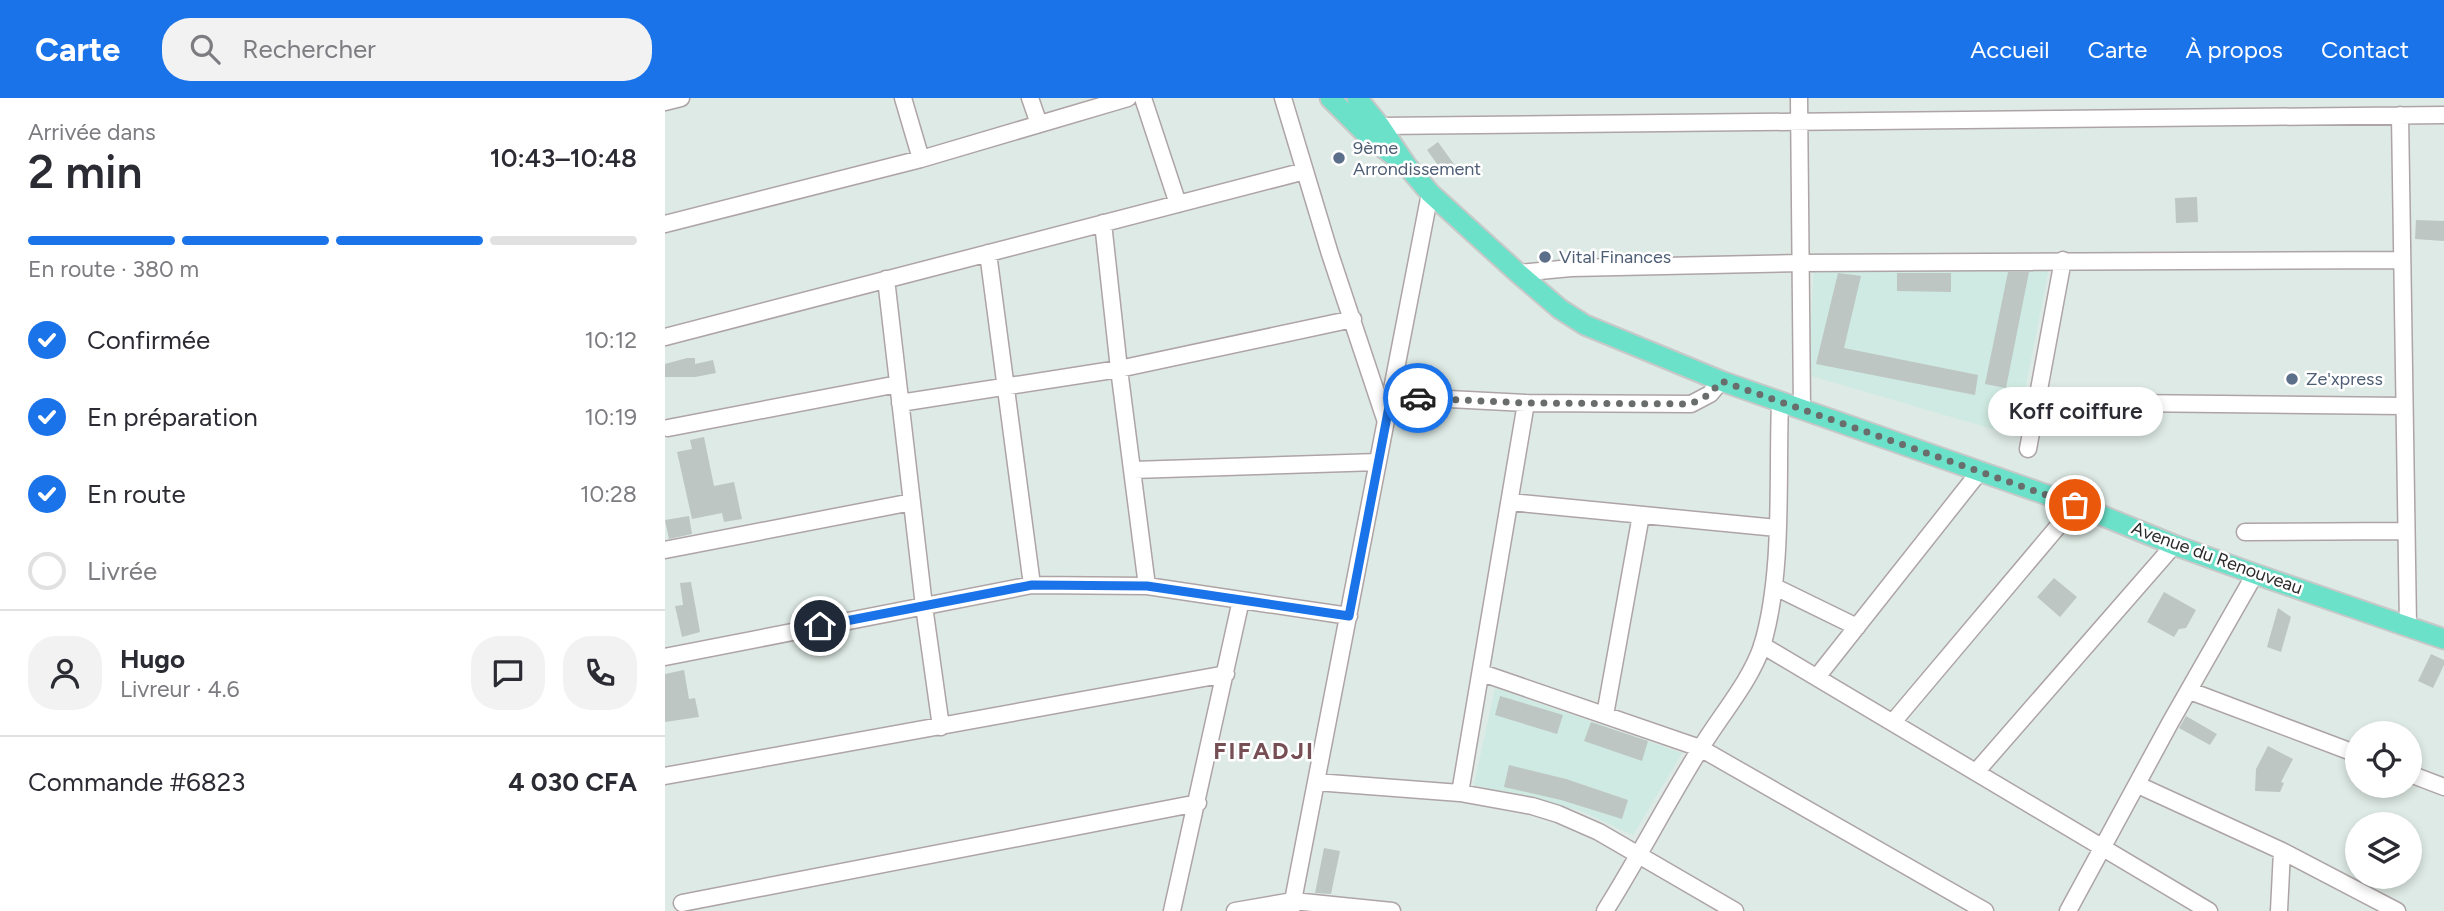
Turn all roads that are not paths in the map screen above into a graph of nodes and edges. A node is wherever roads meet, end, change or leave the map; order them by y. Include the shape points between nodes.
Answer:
1 (681, 98) edge
2 (903, 98) edge
3 (1030, 98) edge
4 (1128, 98) edge
5 (1143, 98) edge
6 (1283, 98) edge
7 (1330, 98) edge
8 (1357, 98) edge
9 (1799, 98) edge
10 (665, 102) edge
11 (2400, 115) junction
12 (2444, 115) edge
13 (1799, 123) junction
14 (1039, 124) junction
15 (1380, 126) junction
16 (921, 159) junction
17 (1406, 166) junction
18 (1305, 171) junction
19 (1430, 193) junction
20 (1178, 204) junction
21 (1103, 223) junction
22 (665, 224) edge
23 (988, 253) junction
24 (2063, 260) junction
25 (2402, 260) junction
26 (1800, 263) junction
27 (1518, 273) junction
28 (887, 279) junction
29 (1353, 319) junction
30 (665, 337) edge
31 (1119, 369) junction
32 (1721, 381) junction
33 (898, 384) junction
34 (1006, 386) junction
35 (1391, 396) junction
36 (1780, 402) junction
37 (2037, 402) junction
38 (900, 403) junction
39 (1526, 403) junction
40 (2405, 406) junction
41 (1802, 409) junction
42 (1386, 421) junction
43 (668, 428) dead end
44 (2028, 449) dead end
45 (1378, 462) junction
46 (1133, 470) junction
47 (1980, 471) junction
48 (912, 502) junction
49 (1510, 502) junction
50 (2075, 505) junction
51 (1641, 515) junction
52 (1777, 528) junction
53 (2406, 531) junction
54 (2245, 532) dead end
55 (2174, 545) junction
56 (665, 550) edge
57 (2255, 574) junction
58 (1032, 585) junction
59 (1147, 586) junction
60 (1775, 587) junction
61 (1241, 600) junction
62 (923, 606) junction
63 (1349, 616) junction
64 (2408, 625) junction
65 (1857, 627) junction
66 (2444, 639) edge
67 (1762, 645) junction
68 (665, 657) edge
69 (1482, 673) junction
70 (1226, 674) junction
71 (1817, 677) junction
72 (2190, 691) junction
73 (1605, 715) junction
74 (1893, 722) junction
75 (941, 727) junction
76 (1700, 748) junction
77 (2345, 749) edge
78 (1976, 772) junction
79 (665, 776) edge
80 (2422, 779) edge
81 (1316, 782) junction
82 (2138, 785) junction
83 (2444, 787) edge
84 (1460, 793) junction
85 (1198, 803) junction
86 (2102, 850) junction
87 (2282, 851) junction
88 (1639, 856) junction
89 (683, 903) dead end
90 (1292, 906) edge
91 (2391, 910) edge
92 (1173, 911) edge
93 (1235, 911) edge
94 (1392, 911) edge
95 (1605, 911) edge
96 (1735, 911) edge
97 (1985, 911) edge
98 (2068, 911) edge
99 (2209, 911) edge
100 (2279, 911) edge

1 - 10 street
2 - 16 street
3 - 14 street
4 - 14 street
5 - 20 street
6 - 18 street
7 - 17 main road, Avenue du Renouveau
8 - 15 main road, Avenue du Renouveau
9 - 13 street
11 - 12 street
11 - 13 street
11 - 25 street
13 - 15 street
13 - 26 street
14 - 16 street
15 - 17 main road, Avenue du Renouveau
16 - 22 street
17 - 19 main road, Avenue du Renouveau
18 - 20 street
18 - 29 street
19 - 27 main road, Avenue du Renouveau
19 - 35 street
20 - 21 street
21 - 23 street
21 - 31 street
23 - 28 street
23 - 34 street
24 - 25 street
24 - 26 street
24 - 37 street
25 - 40 street
26 - 27 street
26 - 41 street
27 - 32 main road, Avenue du Renouveau via 1584,324
28 - 30 street
28 - 33 street
29 - 31 street
29 - 42 street
31 - 34 street
31 - 46 street
32 - 36 main road, Avenue du Renouveau
32 - 39 street via 1710,394 1691,404
33 - 38 street
33 - 43 street
34 - 38 street
34 - 58 street
35 - 39 street
35 - 42 street
36 - 41 main road, Avenue du Renouveau
36 - 52 street
37 - 40 street
37 - 44 street
38 - 48 street
39 - 49 street
40 - 53 street
41 - 47 main road, Avenue du Renouveau
42 - 45 street
45 - 46 street
45 - 63 street
46 - 59 street
47 - 50 main road, Avenue du Renouveau
47 - 65 street
48 - 56 street
48 - 62 street
49 - 51 street
49 - 69 street
50 - 55 main road, Avenue du Renouveau
50 - 74 street
51 - 52 street
51 - 73 street
52 - 60 street
53 - 54 street
53 - 64 street
55 - 57 main road, Avenue du Renouveau
55 - 78 street
57 - 64 main road, Avenue du Renouveau
57 - 72 street
58 - 59 street
58 - 62 street
59 - 61 street
60 - 65 street
60 - 67 street
61 - 63 street
61 - 70 street
62 - 68 street
62 - 75 street
63 - 81 street
64 - 66 main road, Avenue du Renouveau
65 - 71 street
67 - 71 street
67 - 76 street
69 - 73 street
69 - 84 street
70 - 75 street
70 - 85 street
71 - 74 street
72 - 77 street
72 - 82 street
73 - 76 street
74 - 78 street
75 - 79 street
76 - 88 street
76 - 97 street
78 - 86 street
80 - 83 street
81 - 84 street
81 - 90 street
82 - 86 street
82 - 87 street
84 - 88 street via 1511,800 1558,814
85 - 89 street
85 - 92 street
86 - 98 street
86 - 99 street
87 - 91 street
87 - 100 street
88 - 95 street
88 - 96 street
90 - 93 street
90 - 94 street

